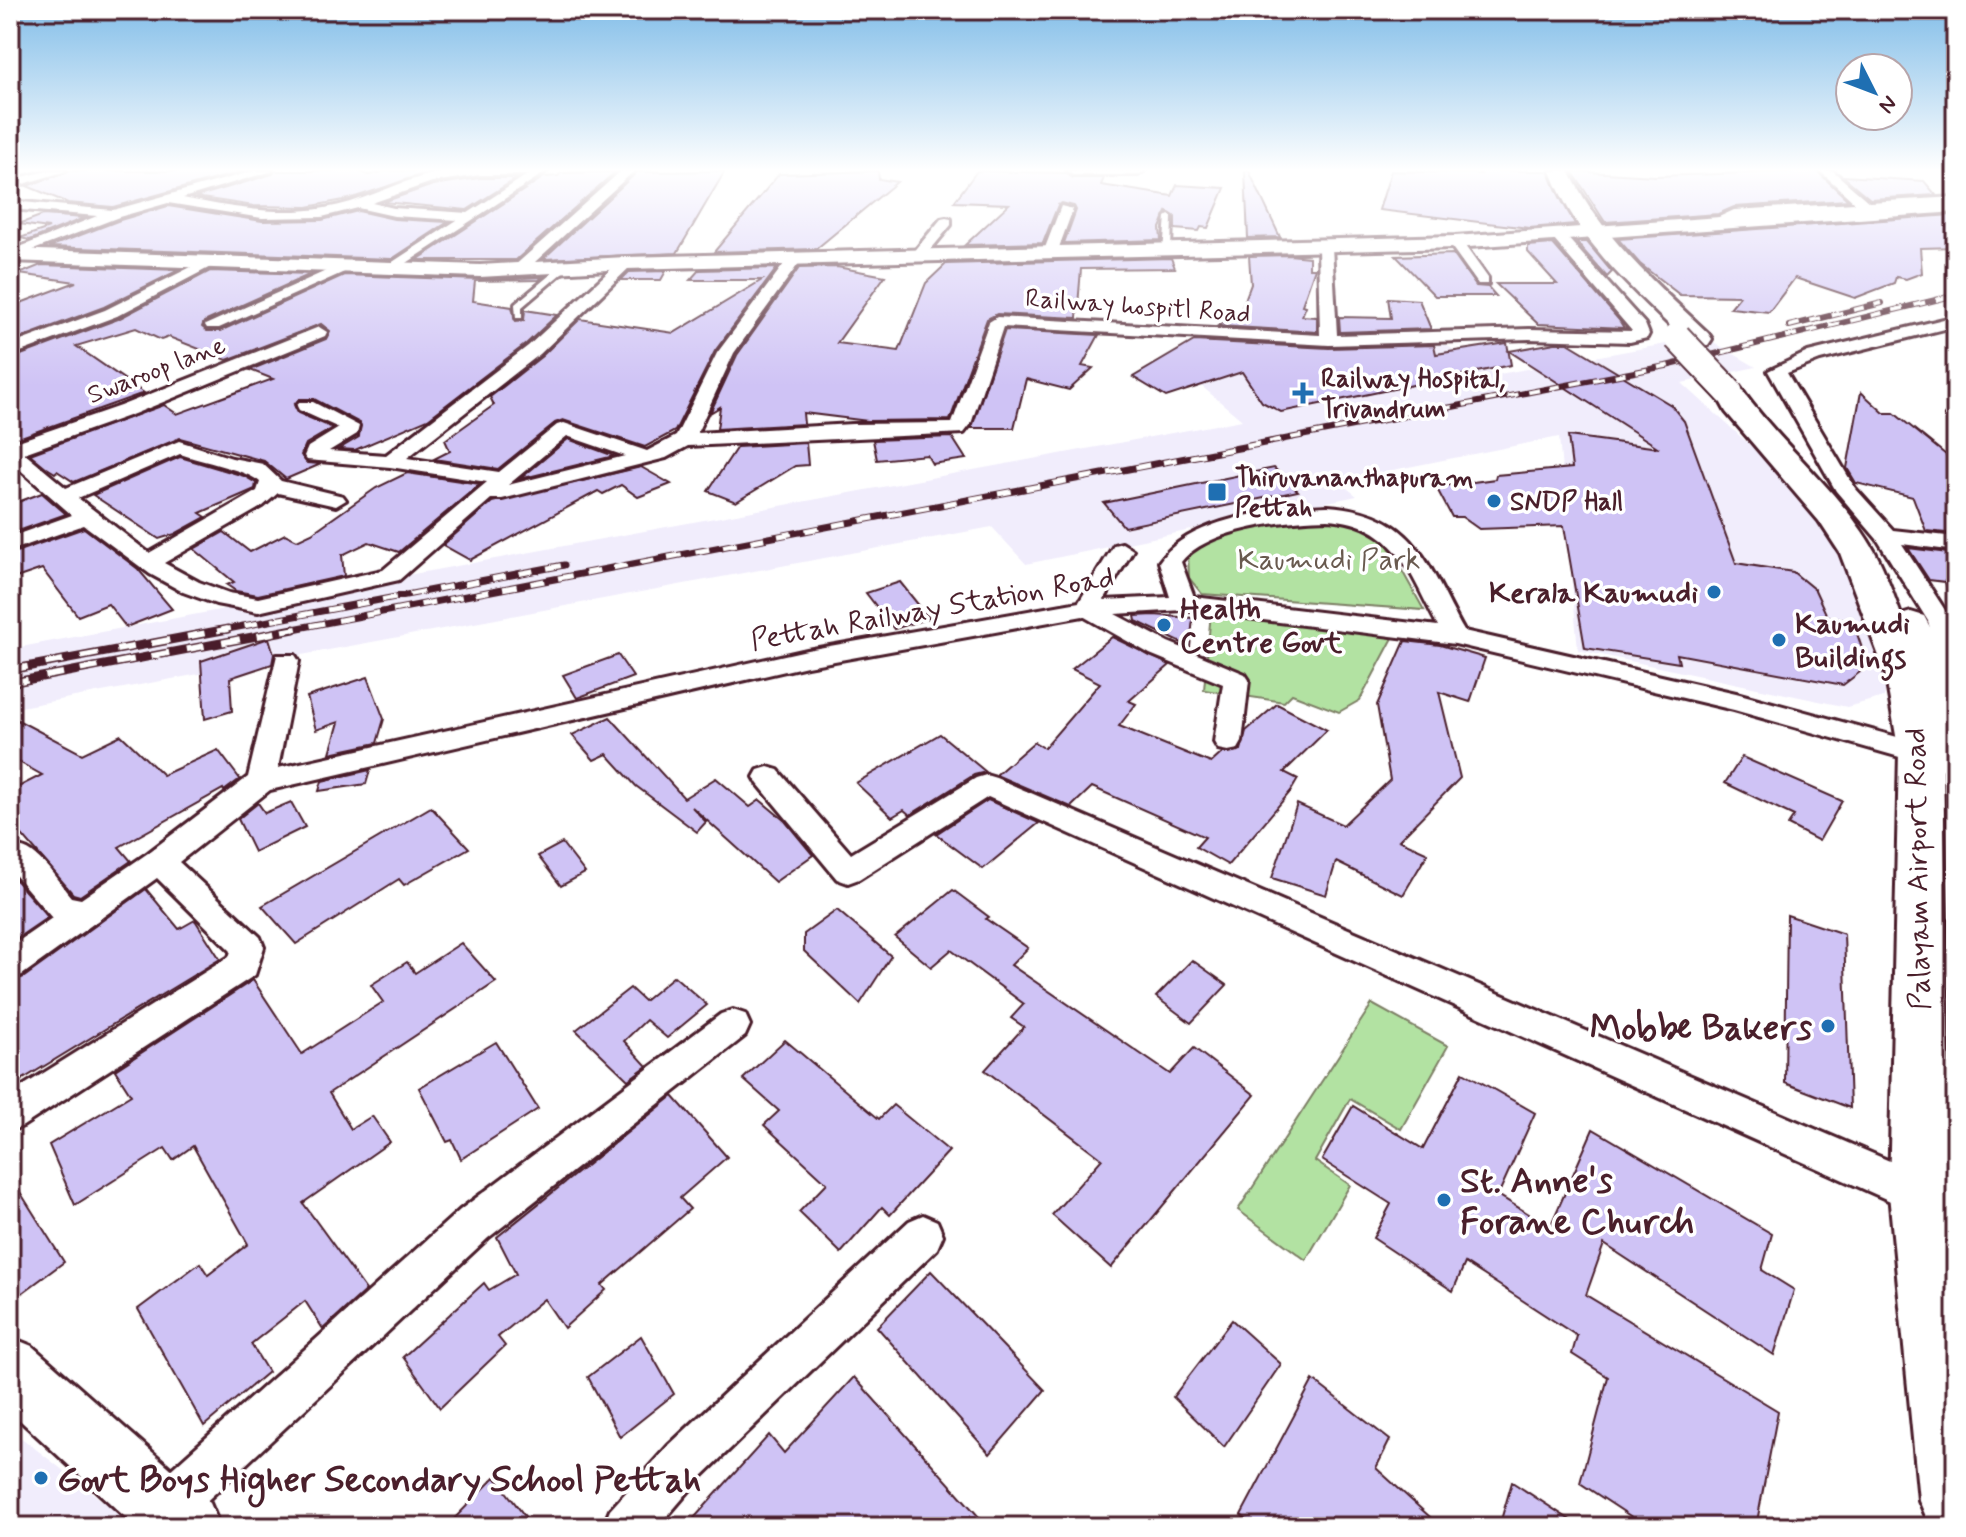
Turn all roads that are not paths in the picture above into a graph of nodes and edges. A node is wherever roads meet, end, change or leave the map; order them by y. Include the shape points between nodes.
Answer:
1 (1455, 242) edge
2 (50, 243) edge
3 (431, 243) edge
4 (548, 243) edge
5 (929, 243) edge
6 (1054, 243) edge
7 (1167, 243) edge
8 (1436, 243) edge
9 (1588, 243) edge
10 (1589, 243) edge
11 (1596, 243) edge
12 (1325, 247) junction
13 (1167, 251) junction
14 (1050, 253) junction
15 (918, 256) junction
16 (795, 259) junction
17 (11, 260) edge
18 (213, 260) junction
19 (626, 263) junction
20 (346, 266) junction
21 (565, 267) junction
22 (393, 268) junction
23 (518, 270) junction
24 (1483, 281) dead end
25 (519, 316) dead end
26 (1956, 321) edge
27 (213, 325) dead end
28 (319, 332) dead end
29 (1688, 338) junction
30 (1329, 340) junction
31 (10, 351) edge
32 (1740, 391) junction
33 (306, 406) dead end
34 (684, 440) junction
35 (10, 451) edge
36 (643, 456) junction
37 (390, 461) junction
38 (503, 479) junction
39 (271, 485) junction
40 (486, 493) junction
41 (66, 496) junction
42 (336, 500) dead end
43 (88, 516) junction
44 (1886, 536) junction
45 (10, 544) edge
46 (1956, 544) edge
47 (1122, 550) dead end
48 (150, 562) junction
49 (1184, 603) junction
50 (1087, 608) junction
51 (1948, 622) edge
52 (1455, 636) junction
53 (286, 661) dead end
54 (1947, 680) edge
55 (1228, 742) dead end
56 (1944, 755) edge
57 (768, 777) dead end
58 (261, 782) junction
59 (18, 857) dead end
60 (159, 861) junction
61 (86, 912) junction
62 (10, 965) edge
63 (733, 1025) dead end
64 (10, 1114) edge
65 (1938, 1201) edge
66 (923, 1235) dead end
67 (10, 1368) edge
68 (1956, 1500) edge
69 (175, 1517) edge
70 (627, 1527) edge

1 - 24 street
2 - 17 street
3 - 22 street
4 - 23 street
5 - 15 street
6 - 14 street
7 - 13 lane
8 - 12 main road
9 - 29 main road
10 - 30 street via 1641,334
11 - 29 main road via 1620,261
12 - 13 main road
12 - 30 street
13 - 14 main road
14 - 15 main road
15 - 16 main road
16 - 19 main road
16 - 34 street via 726,353
17 - 18 main road via 48,255
18 - 20 main road
18 - 31 street via 80,327
19 - 21 main road
19 - 37 street via 534,350
20 - 22 main road
20 - 27 street
21 - 23 main road
21 - 25 lane via 518,306
22 - 23 main road
26 - 44 street via 1814,356 1777,371 1846,491
28 - 35 street, Swaroop lane
29 - 32 main road
30 - 34 street, Railway hospitl Road via 997,322 957,429
32 - 54 main road, Palayam Airport Road via 1867,531
32 - 56 main road, Palayam Airport Road via 1741,412 1832,515 1858,553
33 - 37 street via 350,430 314,456
34 - 36 street
35 - 41 street
36 - 38 street via 564,429
36 - 40 street
37 - 38 street
38 - 40 street
39 - 41 street via 256,468 179,447
39 - 42 street
39 - 48 street via 256,502
40 - 48 street via 391,575 285,600 236,604 190,588
41 - 43 street
43 - 45 street
43 - 48 street
44 - 46 street
44 - 51 street
47 - 50 street
49 - 50 street, Pettah Railway Station Road
49 - 52 street, Pettah Railway Station Road
49 - 52 street via 1170,562 1179,548 1200,535 1320,510 1381,526 1402,543
50 - 55 street via 1159,648 1236,680
50 - 58 street, Pettah Railway Station Road via 807,658
51 - 54 street
52 - 56 street, Pettah Railway Station Road
53 - 58 street
54 - 56 main road, Palayam Airport Road
56 - 65 main road, Palayam Airport Road
57 - 65 street via 848,871 986,785
58 - 60 street, Pettah Railway Station Road
59 - 61 street via 62,909
60 - 61 street, Pettah Railway Station Road
60 - 64 street via 248,947 243,965
61 - 62 street, Pettah Railway Station Road
63 - 69 street via 474,1224
65 - 68 main road, Palayam Airport Road
66 - 70 street via 684,1462
67 - 69 main road

